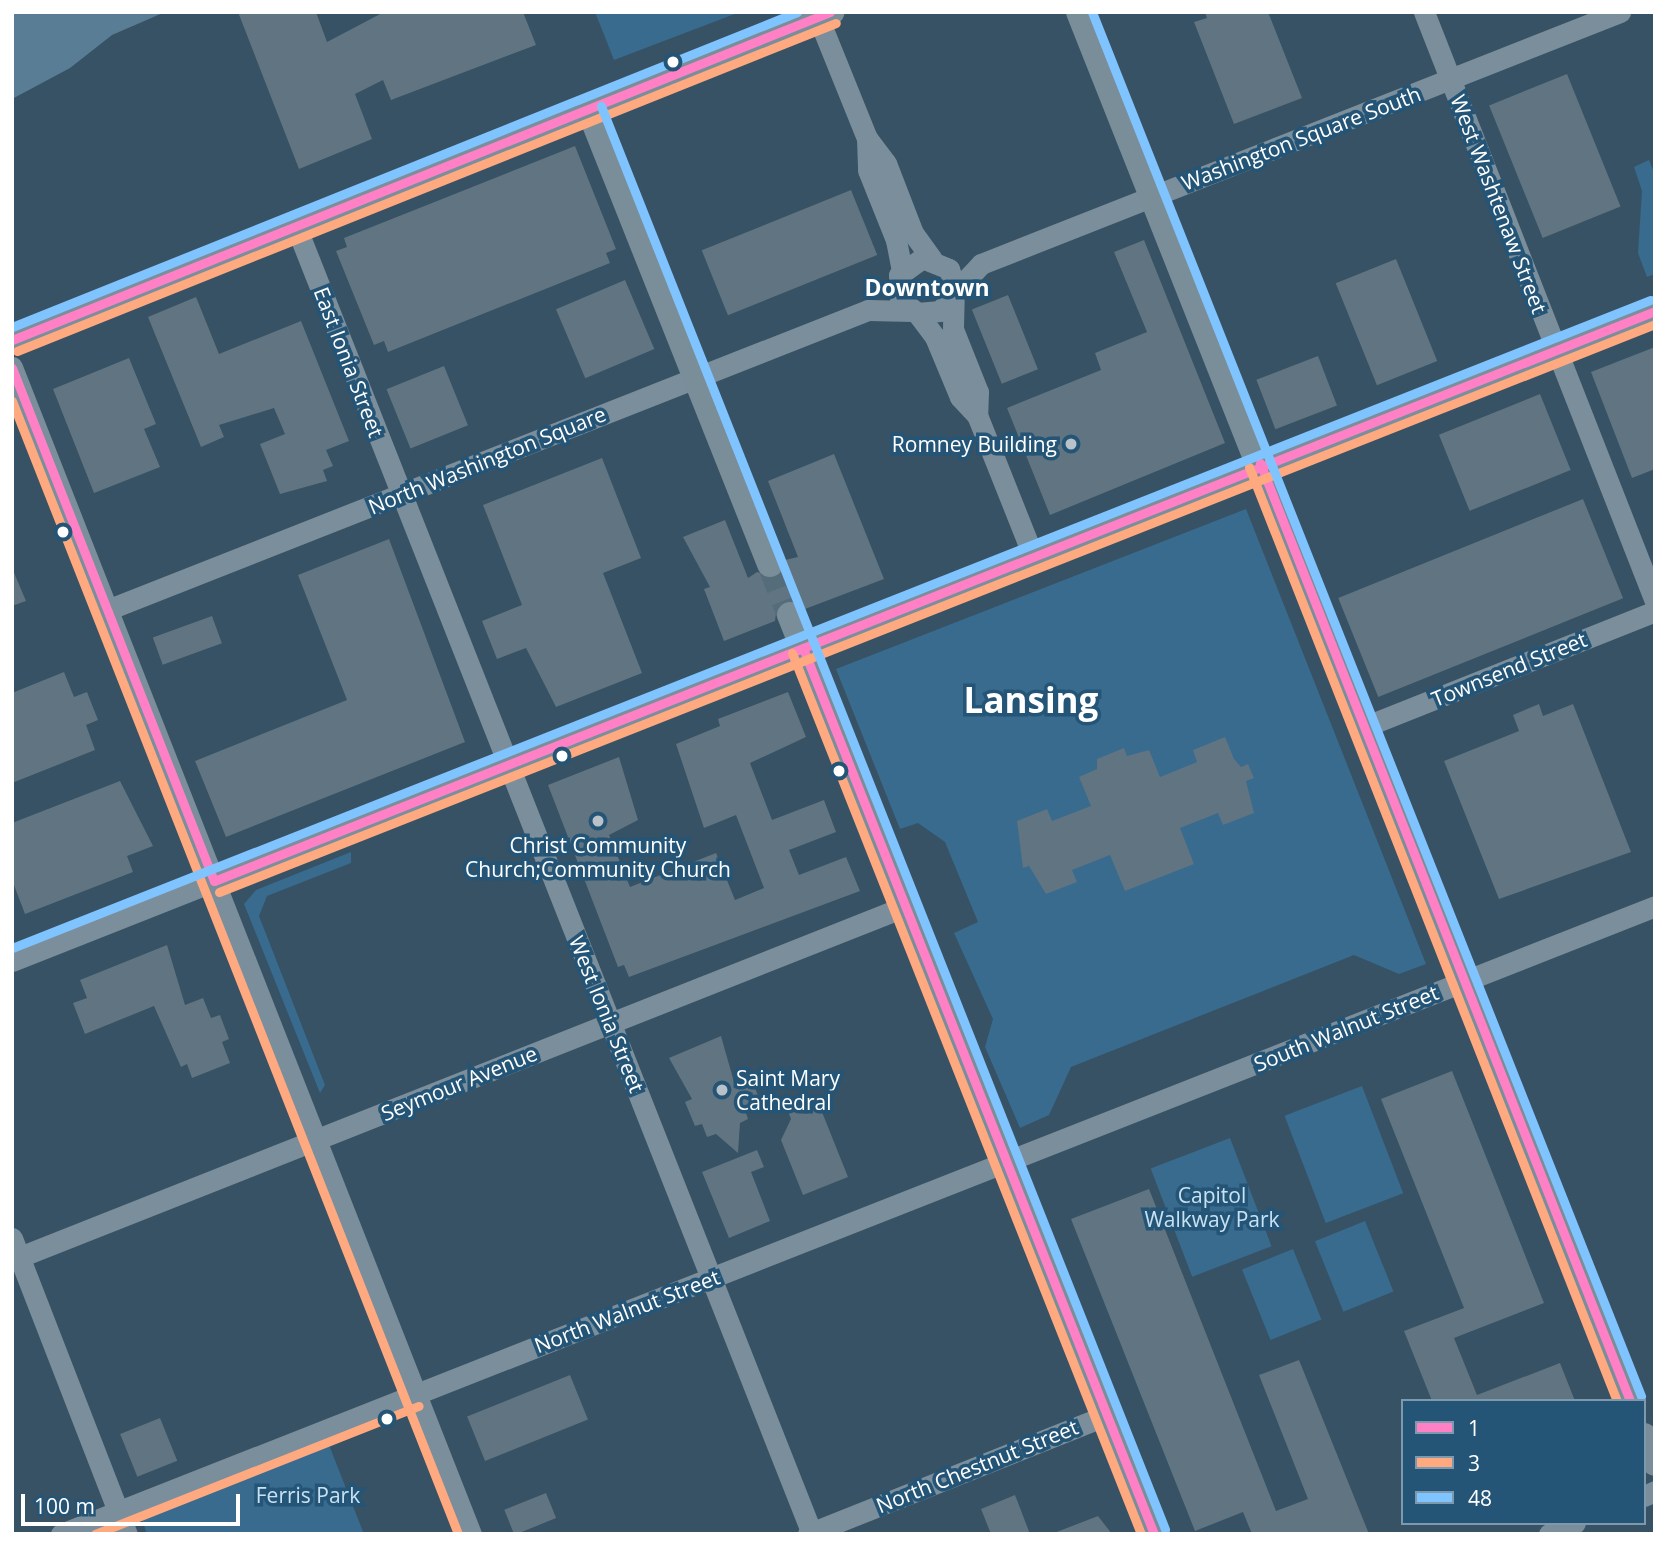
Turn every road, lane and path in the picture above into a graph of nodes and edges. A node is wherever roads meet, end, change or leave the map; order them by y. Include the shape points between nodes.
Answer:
1 (1079, 12) edge
2 (1424, 12) edge
3 (1620, 12) edge
4 (822, 14) edge
5 (1451, 80) junction
6 (590, 111) junction
7 (867, 138) junction
8 (1154, 195) junction
9 (297, 229) junction
10 (937, 260) junction
11 (981, 264) junction
12 (901, 273) junction
13 (953, 294) junction
14 (868, 310) junction
15 (1655, 311) edge
16 (914, 312) junction
17 (12, 340) edge
18 (1556, 349) junction
19 (12, 367) edge
20 (696, 377) junction
21 (977, 415) junction
22 (1261, 463) junction
23 (401, 495) junction
24 (1033, 556) junction
25 (770, 564) tunnel mouth
26 (1655, 601) edge
27 (107, 610) junction
28 (1655, 611) edge
29 (790, 615) tunnel mouth
30 (803, 648) junction
31 (1364, 727) junction
32 (508, 764) junction
33 (214, 881) junction
34 (905, 905) junction
35 (1655, 906) edge
36 (12, 961) edge
37 (1465, 981) junction
38 (610, 1023) junction
39 (1194, 1088) joint
40 (316, 1140) junction
41 (1007, 1161) junction
42 (15, 1252) edge
43 (711, 1277) junction
44 (415, 1395) junction
45 (1629, 1399) edge
46 (1107, 1415) junction
47 (1646, 1441) edge
48 (1655, 1463) edge
49 (118, 1511) junction
50 (1571, 1525) edge
51 (811, 1533) edge
52 (61, 1534) edge
53 (127, 1534) edge
54 (471, 1534) edge
55 (1154, 1534) edge
56 (1549, 1534) edge

1 - 8 main road
2 - 5 street, West Washtenaw Street
3 - 5 street, Washington Square South
4 - 6 main road
4 - 7 street
5 - 8 street, Washington Square South
5 - 18 street, West Washtenaw Street
6 - 9 street
6 - 20 main road
7 - 10 street via 886,163 913,233
7 - 12 street via 868,170 896,240
8 - 11 street, Washington Square South
8 - 22 main road
9 - 17 street
9 - 23 street, East Ionia Street
10 - 11 street, Washington Square South
10 - 12 street via 914,260
10 - 13 street via 953,276
11 - 13 street, Washington Square South
12 - 14 street
12 - 16 street via 900,299
13 - 16 street via 940,311
13 - 21 street via 953,330 978,392
14 - 16 street
14 - 20 street, North Washington Square
15 - 18 street
16 - 21 street via 935,337 960,397
18 - 22 street
18 - 26 street, West Washtenaw Street
19 - 27 street
20 - 23 street, North Washington Square
20 - 25 main road
21 - 24 street
22 - 24 street
22 - 31 main road
23 - 27 street, North Washington Square
23 - 32 street, West Ionia Street
24 - 30 street
27 - 33 street
28 - 31 street, Townsend Street
29 - 30 main road
30 - 32 street
30 - 34 main road
31 - 37 main road
32 - 33 street
32 - 38 street, West Ionia Street
33 - 36 street
33 - 40 street
34 - 38 street, Seymour Avenue
34 - 41 main road
35 - 37 street, South Walnut Street
37 - 39 street, South Walnut Street
37 - 45 main road
38 - 40 street, Seymour Avenue
38 - 43 street, West Ionia Street
39 - 41 street, North Walnut Street
40 - 42 street, Seymour Avenue
40 - 44 street
41 - 43 street, North Walnut Street
41 - 46 main road
42 - 49 street
43 - 44 street, North Walnut Street
43 - 51 street, West Ionia Street
44 - 49 street, North Walnut Street
44 - 54 street
46 - 51 street, North Chestnut Street
46 - 55 main road
47 - 48 main road
49 - 52 street, North Walnut Street
49 - 53 street
50 - 56 street

